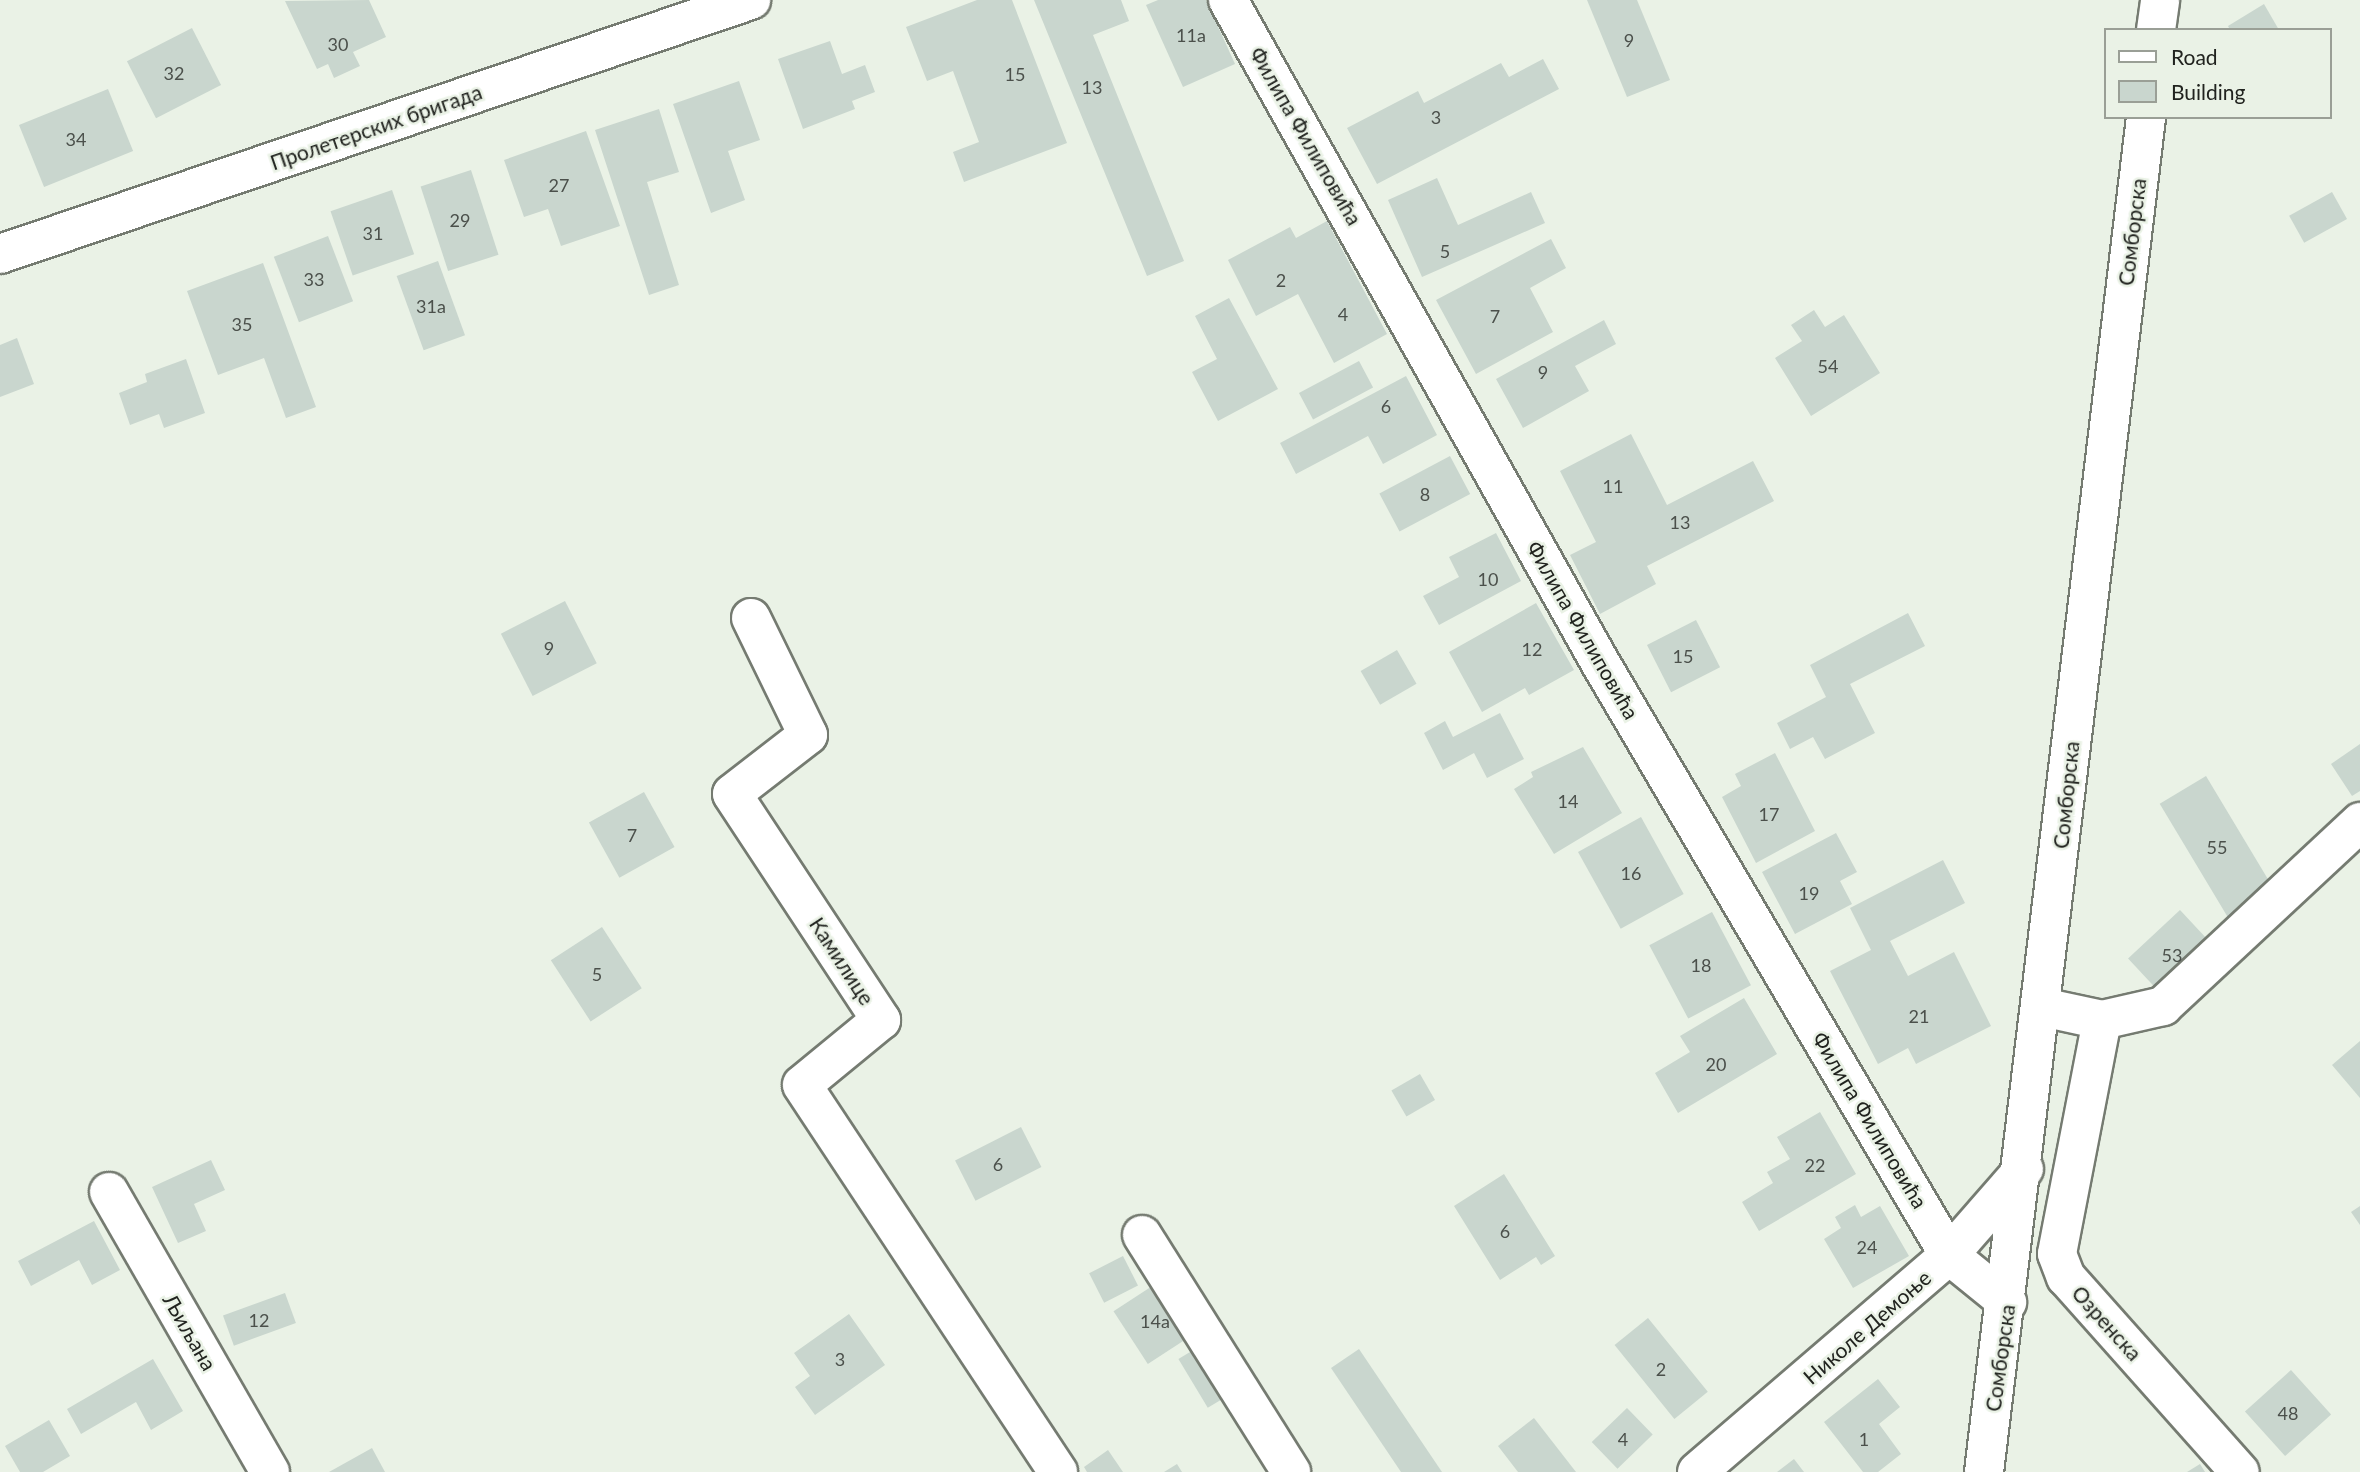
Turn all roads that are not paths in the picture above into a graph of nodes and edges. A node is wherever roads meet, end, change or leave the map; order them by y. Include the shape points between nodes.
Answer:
1 (751, 0) edge
2 (1228, 0) edge
3 (2160, 0) edge
4 (2156, 28) edge
5 (2146, 119) edge
6 (0, 254) edge
7 (751, 618) dead end
8 (2354, 837) edge
9 (2042, 1007) junction
10 (2102, 1020) junction
11 (2024, 1169) junction
12 (109, 1192) dead end
13 (1142, 1235) dead end
14 (1949, 1255) junction
15 (2007, 1302) junction
16 (270, 1472) edge
17 (1058, 1472) edge
18 (1291, 1472) edge
19 (1697, 1472) edge
20 (1984, 1472) edge
21 (2240, 1472) edge

1 - 6 street, Пролетерских бригада
2 - 14 street, Филипа Филиповића via 1601,664
3 - 4 street
5 - 9 street, Сомборска
7 - 17 street, Камилице via 808,735 732,793 881,1020 802,1085
8 - 10 street via 2163,1006
9 - 10 street
9 - 11 street, Сомборска
10 - 21 street, Озренска via 2057,1254 2066,1277
11 - 14 street, Николе Демоње
11 - 15 street, Сомборска
12 - 16 street, Љиљана
13 - 18 street
14 - 15 street
14 - 19 street, Николе Демоње
15 - 20 street, Сомборска

